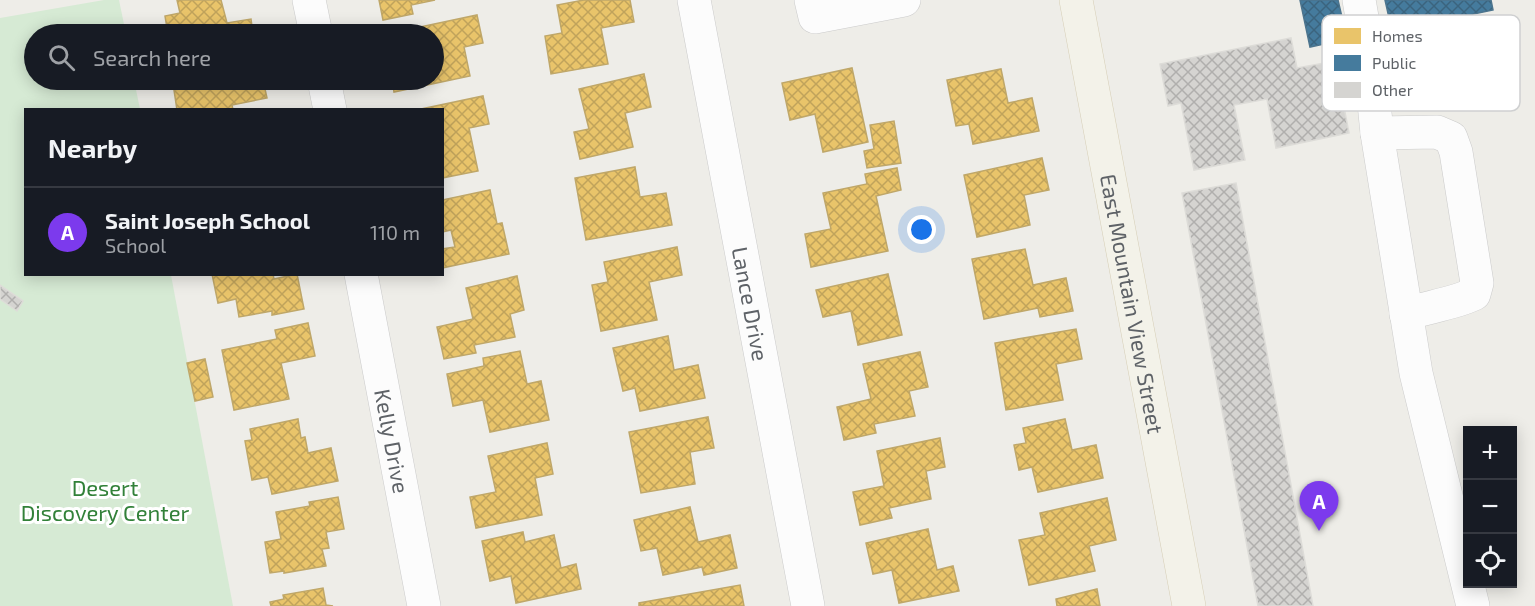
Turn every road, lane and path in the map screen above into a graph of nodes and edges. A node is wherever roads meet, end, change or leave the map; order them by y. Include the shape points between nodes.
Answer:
1 (309, 0) edge
2 (694, 0) edge
3 (811, 0) edge
4 (904, 0) edge
5 (1078, 0) edge
6 (1359, 0) edge
7 (1362, 15) edge
8 (314, 24) edge
9 (326, 90) edge
10 (330, 108) edge
11 (1375, 111) edge
12 (1377, 133) junction
13 (361, 276) edge
14 (1406, 314) junction
15 (424, 606) edge
16 (808, 606) edge
17 (1189, 606) edge
18 (1473, 606) edge

1 - 8 street
2 - 16 street, Lance Drive
3 - 4 street via 815,17
5 - 17 main road, East Mountain View Street
6 - 7 street
9 - 10 street
11 - 12 street
12 - 14 street
12 - 14 street via 1437,132 1450,138 1456,152 1477,283 1474,294 1464,299
13 - 15 street, Kelly Drive
14 - 18 street

